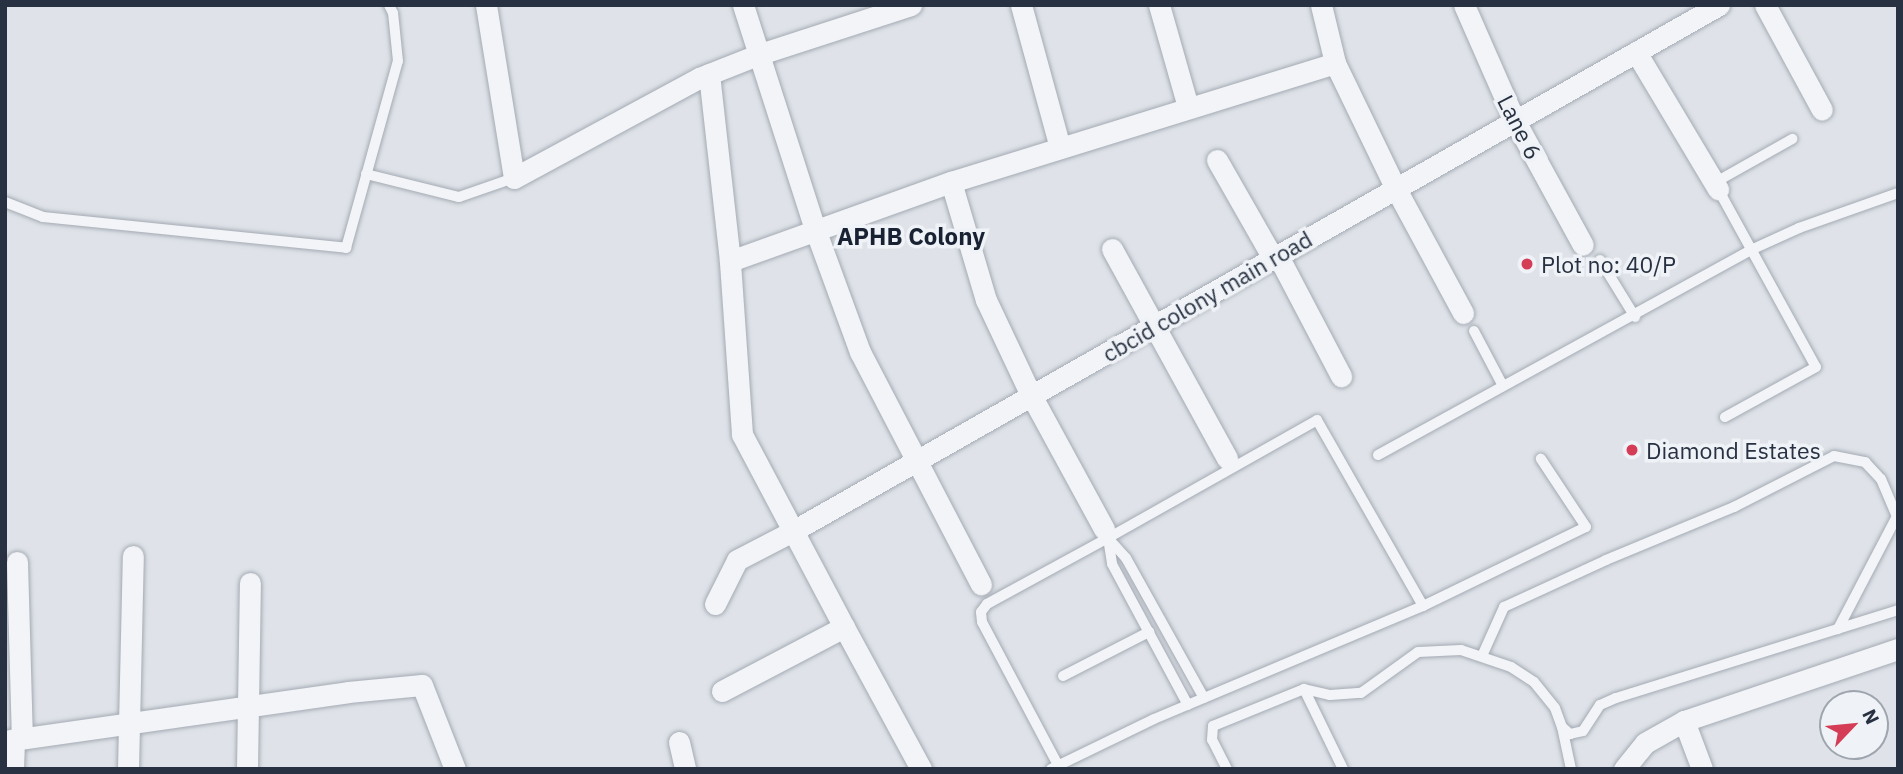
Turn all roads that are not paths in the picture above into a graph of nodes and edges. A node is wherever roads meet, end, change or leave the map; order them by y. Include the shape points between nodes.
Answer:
1 (389, 5) edge
2 (486, 5) edge
3 (743, 5) edge
4 (911, 5) edge
5 (1021, 5) edge
6 (1159, 5) edge
7 (1321, 5) edge
8 (1464, 5) edge
9 (1719, 5) edge
10 (1765, 5) edge
11 (1636, 52) junction
12 (757, 55) junction
13 (1335, 63) junction
14 (709, 74) junction
15 (1188, 107) junction
16 (1822, 110) dead end
17 (1515, 121) junction
18 (1792, 139) dead end
19 (1060, 148) junction
20 (1217, 160) dead end
21 (366, 174) junction
22 (514, 178) junction
23 (951, 181) junction
24 (1716, 186) junction
25 (1396, 188) junction
26 (1898, 193) edge
27 (5, 202) edge
28 (815, 229) junction
29 (1583, 245) dead end
30 (1112, 249) dead end
31 (1753, 249) junction
32 (1275, 257) junction
33 (1600, 260) dead end
34 (730, 261) junction
35 (1635, 317) junction
36 (1469, 322) joint
37 (1155, 325) junction
38 (1341, 376) dead end
39 (1503, 386) junction
40 (1031, 395) junction
41 (1725, 417) dead end
42 (1378, 455) dead end
43 (1227, 458) dead end
44 (1541, 459) dead end
45 (915, 462) junction
46 (1897, 517) edge
47 (793, 531) junction
48 (1106, 534) junction
49 (133, 556) dead end
50 (17, 562) dead end
51 (250, 583) dead end
52 (981, 584) dead end
53 (715, 604) dead end
54 (1423, 606) junction
55 (1898, 610) edge
56 (844, 627) junction
57 (1838, 629) junction
58 (1149, 632) junction
59 (1898, 649) edge
60 (1482, 656) junction
61 (1063, 676) dead end
62 (1304, 689) junction
63 (722, 691) dead end
64 (1203, 698) junction
65 (1188, 705) junction
66 (247, 706) junction
67 (1684, 721) junction
68 (129, 724) junction
69 (1562, 727) junction
70 (13, 739) edge
71 (679, 742) dead end
72 (1055, 767) edge
73 (13, 769) edge
74 (128, 769) edge
75 (247, 769) edge
76 (455, 769) edge
77 (685, 769) edge
78 (921, 769) edge
79 (1227, 769) edge
80 (1343, 769) edge
81 (1572, 769) edge
82 (1624, 769) edge
83 (1702, 769) edge

1 - 21 lane via 398,61
2 - 22 street
3 - 12 street
4 - 12 street
5 - 19 street
6 - 15 street
7 - 13 street
8 - 17 street, Lane 6
9 - 11 street, cbcid colony main road
10 - 16 street
11 - 17 street, cbcid colony main road
11 - 24 street
12 - 14 street
12 - 28 street
13 - 15 street
13 - 25 street
14 - 22 street
14 - 34 street
15 - 19 street
17 - 25 street, cbcid colony main road
17 - 29 street, Lane 6
18 - 24 lane
19 - 23 street
20 - 32 street
21 - 22 lane via 459,197
21 - 27 lane via 346,248 43,217
23 - 28 street
23 - 40 street via 986,300
24 - 31 lane
25 - 32 street, cbcid colony main road
25 - 36 street
26 - 31 lane
28 - 34 street
28 - 45 street via 860,352
30 - 37 street
31 - 35 lane
31 - 41 lane via 1816,367
32 - 37 street, cbcid colony main road
32 - 38 street
33 - 35 lane
34 - 47 street via 742,434
35 - 39 lane
36 - 39 lane
37 - 40 street, cbcid colony main road
37 - 43 street
39 - 42 lane
40 - 45 street, cbcid colony main road
40 - 48 street
44 - 54 lane via 1586,527
45 - 47 street, cbcid colony main road
45 - 52 street
46 - 57 lane
46 - 60 lane via 1881,479 1865,462 1834,456 1734,507 1504,607
47 - 53 street, cbcid colony main road via 737,560
47 - 56 street
48 - 54 lane via 1317,419
48 - 58 lane via 1112,564
48 - 64 lane via 1126,558
48 - 72 lane via 987,604 981,612
49 - 68 street
50 - 70 street
51 - 66 street
54 - 64 lane
55 - 57 lane
56 - 63 street
56 - 78 street
57 - 69 lane via 1616,698 1600,705 1583,731 1570,734
58 - 61 lane
58 - 65 lane
59 - 67 street
60 - 62 lane via 1461,650 1418,652 1361,693 1330,695
60 - 69 lane via 1534,682 1555,708
62 - 79 lane via 1213,726 1212,740
62 - 80 lane
64 - 65 lane
65 - 72 lane
66 - 68 street
66 - 75 street
66 - 76 street via 422,685
67 - 82 street via 1645,743
67 - 83 street
68 - 70 street
68 - 74 street
69 - 81 lane
70 - 73 street
71 - 77 street

